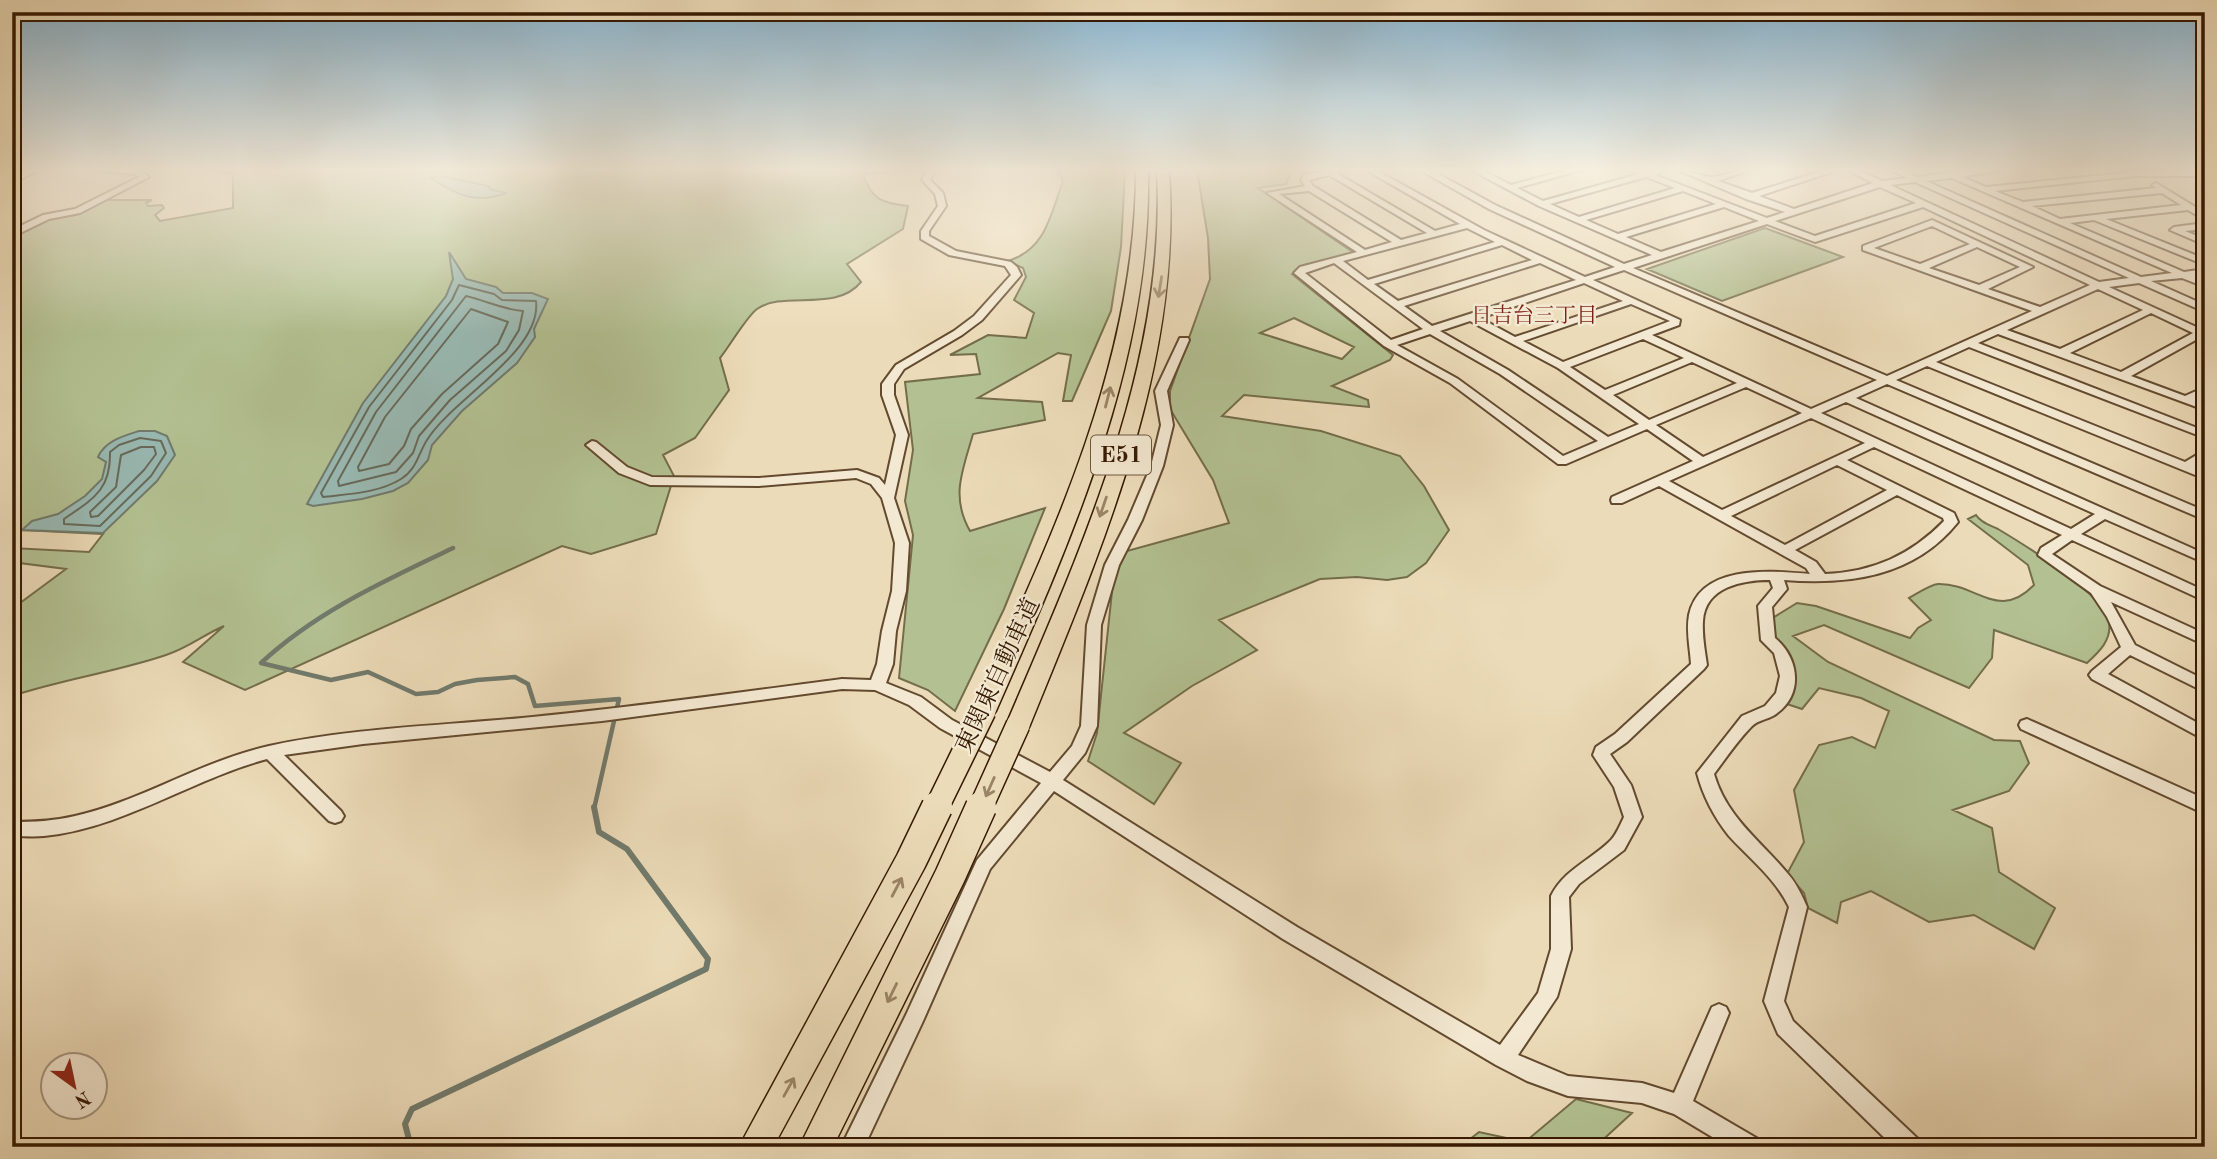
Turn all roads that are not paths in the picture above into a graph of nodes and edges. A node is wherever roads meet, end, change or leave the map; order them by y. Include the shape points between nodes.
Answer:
1 (32, 224) edge
2 (930, 224) edge
3 (1143, 224) edge
4 (1166, 224) edge
5 (1319, 224) edge
6 (1369, 224) edge
7 (1417, 224) edge
8 (1528, 224) edge
9 (1587, 224) edge
10 (1659, 224) edge
11 (1755, 224) edge
12 (1774, 224) edge
13 (1863, 224) edge
14 (1930, 224) edge
15 (1935, 224) edge
16 (1966, 224) edge
17 (2015, 224) edge
18 (2064, 224) edge
19 (2112, 224) edge
20 (1468, 225) joint
21 (2205, 226) edge
22 (1854, 227) junction
23 (1867, 231) dead end
24 (12, 234) edge
25 (1434, 234) junction
26 (1879, 235) dead end
27 (1617, 237) junction
28 (1891, 239) junction
29 (1503, 242) junction
30 (1401, 244) junction
31 (1978, 244) junction
32 (2205, 244) edge
33 (2178, 250) junction
34 (1366, 254) junction
35 (1659, 255) junction
36 (1541, 260) junction
37 (1337, 261) junction
38 (2205, 262) edge
39 (1622, 267) junction
40 (1920, 268) junction
41 (2205, 272) edge
42 (2183, 275) junction
43 (1584, 280) junction
44 (2140, 280) junction
45 (1367, 283) junction
46 (2205, 284) edge
47 (2099, 285) junction
48 (1979, 289) junction
49 (1632, 301) junction
50 (1396, 304) junction
51 (2205, 309) edge
52 (2150, 310) junction
53 (2041, 311) junction
54 (1471, 317) junction
55 (1430, 330) junction
56 (1998, 330) junction
57 (2203, 334) edge
58 (1643, 335) junction
59 (1184, 340) dead end
60 (1516, 340) junction
61 (1388, 344) junction
62 (1968, 344) junction
63 (2061, 353) junction
64 (1693, 358) junction
65 (1927, 362) junction
66 (1562, 366) junction
67 (2122, 376) junction
68 (1887, 380) junction
69 (1747, 383) junction
70 (2205, 390) edge
71 (1604, 395) junction
72 (1847, 398) junction
73 (2186, 400) junction
74 (2205, 407) edge
75 (1811, 414) junction
76 (1651, 425) junction
77 (2205, 435) edge
78 (1607, 442) junction
79 (1874, 443) junction
80 (592, 445) dead end
81 (2205, 454) edge
82 (1837, 460) junction
83 (1702, 462) junction
84 (2186, 467) junction
85 (2205, 475) edge
86 (1659, 481) junction
87 (1898, 490) junction
88 (888, 498) junction
89 (1617, 500) dead end
90 (2104, 514) junction
91 (1722, 515) junction
92 (2205, 516) edge
93 (2072, 534) junction
94 (1785, 550) junction
95 (2205, 559) edge
96 (1776, 576) junction
97 (1821, 578) junction
98 (2096, 590) junction
99 (2205, 597) edge
100 (2205, 640) edge
101 (2129, 648) junction
102 (877, 685) junction
103 (2205, 687) edge
104 (2027, 725) dead end
105 (2205, 734) edge
106 (270, 752) junction
107 (1052, 781) junction
108 (2205, 807) edge
109 (335, 816) dead end
110 (12, 829) edge
111 (1719, 1013) dead end
112 (1503, 1058) junction
113 (1680, 1105) junction
114 (756, 1147) edge
115 (816, 1147) edge
116 (852, 1147) edge
117 (1750, 1147) edge
118 (1910, 1147) edge

1 - 24 street
2 - 88 street via 923,237 933,245 1007,264 1016,275 978,317 900,367 888,383 902,435
114 -> 3 highway, 東関東自動車道 / E51, bridge via 905,873 1048,569 1103,417 1139,267
4 -> 115 highway, 東関東自動車道 / E51, bridge via 1163,267 1135,416 1079,579 950,876
5 - 34 street
6 - 30 street
7 - 25 street
8 - 39 street
9 - 27 street
10 - 27 street
11 - 35 street
12 - 22 street via 1819,240
13 - 22 street
14 - 28 street
15 - 31 street
16 - 47 street
17 - 44 street
18 - 42 street
19 - 33 street
20 - 25 street
20 - 29 street
21 - 32 street via 2174,230
22 - 23 street
25 - 30 street
26 - 28 street
27 - 35 street
28 - 40 street via 1866,248
29 - 36 street
29 - 45 street
30 - 34 street
31 - 40 street
31 - 48 street via 2028,267
32 - 33 street
33 - 38 street
34 - 37 street
35 - 39 street
36 - 43 street
36 - 50 street
37 - 45 street
37 - 61 street via 1299,273
39 - 43 street
39 - 68 street
40 - 48 street
41 - 42 street
42 - 44 street
42 - 46 street
43 - 49 street
43 - 54 street
44 - 47 street
44 - 51 street
45 - 50 street
47 - 52 street
47 - 53 street
48 - 53 street
49 - 58 street via 1675,320
49 - 60 street
50 - 55 street
52 - 57 street
52 - 63 street
53 - 56 street
54 - 55 street
54 - 60 street
55 - 61 street
55 - 78 street via 1504,372
56 - 62 street
56 - 63 street
57 - 67 street
58 - 64 street
58 - 66 street
59 - 107 street via 1161,390 1167,425 1157,467 1112,565 1094,625 1089,726 1079,749
60 - 66 street
61 - 78 street via 1454,381 1562,461
62 - 65 street
62 - 77 street
63 - 67 street
64 - 69 street
64 - 71 street
65 - 68 street
65 - 84 street
66 - 71 street
67 - 73 street
68 - 72 street
68 - 92 street
69 - 75 street
69 - 76 street
70 - 73 street
71 - 76 street
72 - 75 street
72 - 90 street
73 - 74 street
75 - 79 street
75 - 83 street
76 - 78 street
76 - 83 street
79 - 82 street
79 - 93 street
80 - 88 street via 623,470 650,481 759,482 857,474 875,481
81 - 84 street
82 - 87 street
82 - 91 street
83 - 86 street
84 - 85 street
86 - 89 street
86 - 91 street
87 - 94 street
87 - 97 street via 1949,516 1951,522 1926,545 1887,567
88 - 102 street via 902,542 902,558 886,664
90 - 93 street
90 - 95 street
91 - 94 street
93 - 98 street via 2045,555
93 - 99 street
94 - 97 street via 1811,565
96 - 97 street
96 - 112 street via 1741,579 1707,594 1696,615 1699,665 1602,751 1622,785 1633,817 1618,845 1572,879 1560,897 1560,949 1547,997
96 - 118 street via 1780,589 1765,606 1768,640 1781,651 1788,676 1784,695 1771,710 1748,720 1705,773 1709,792 1732,830 1783,880 1798,907 1774,1000 1785,1027
98 - 100 street
98 - 101 street
101 - 103 street
101 - 105 street via 2096,675
102 - 106 street via 842,684
102 - 107 street via 915,701 946,724
104 - 108 street
106 - 109 street
106 - 110 street via 222,765 72,823
107 - 112 street via 1290,933
107 - 116 street via 983,865
111 - 113 street
112 - 113 street via 1568,1086 1642,1093
113 - 117 street

